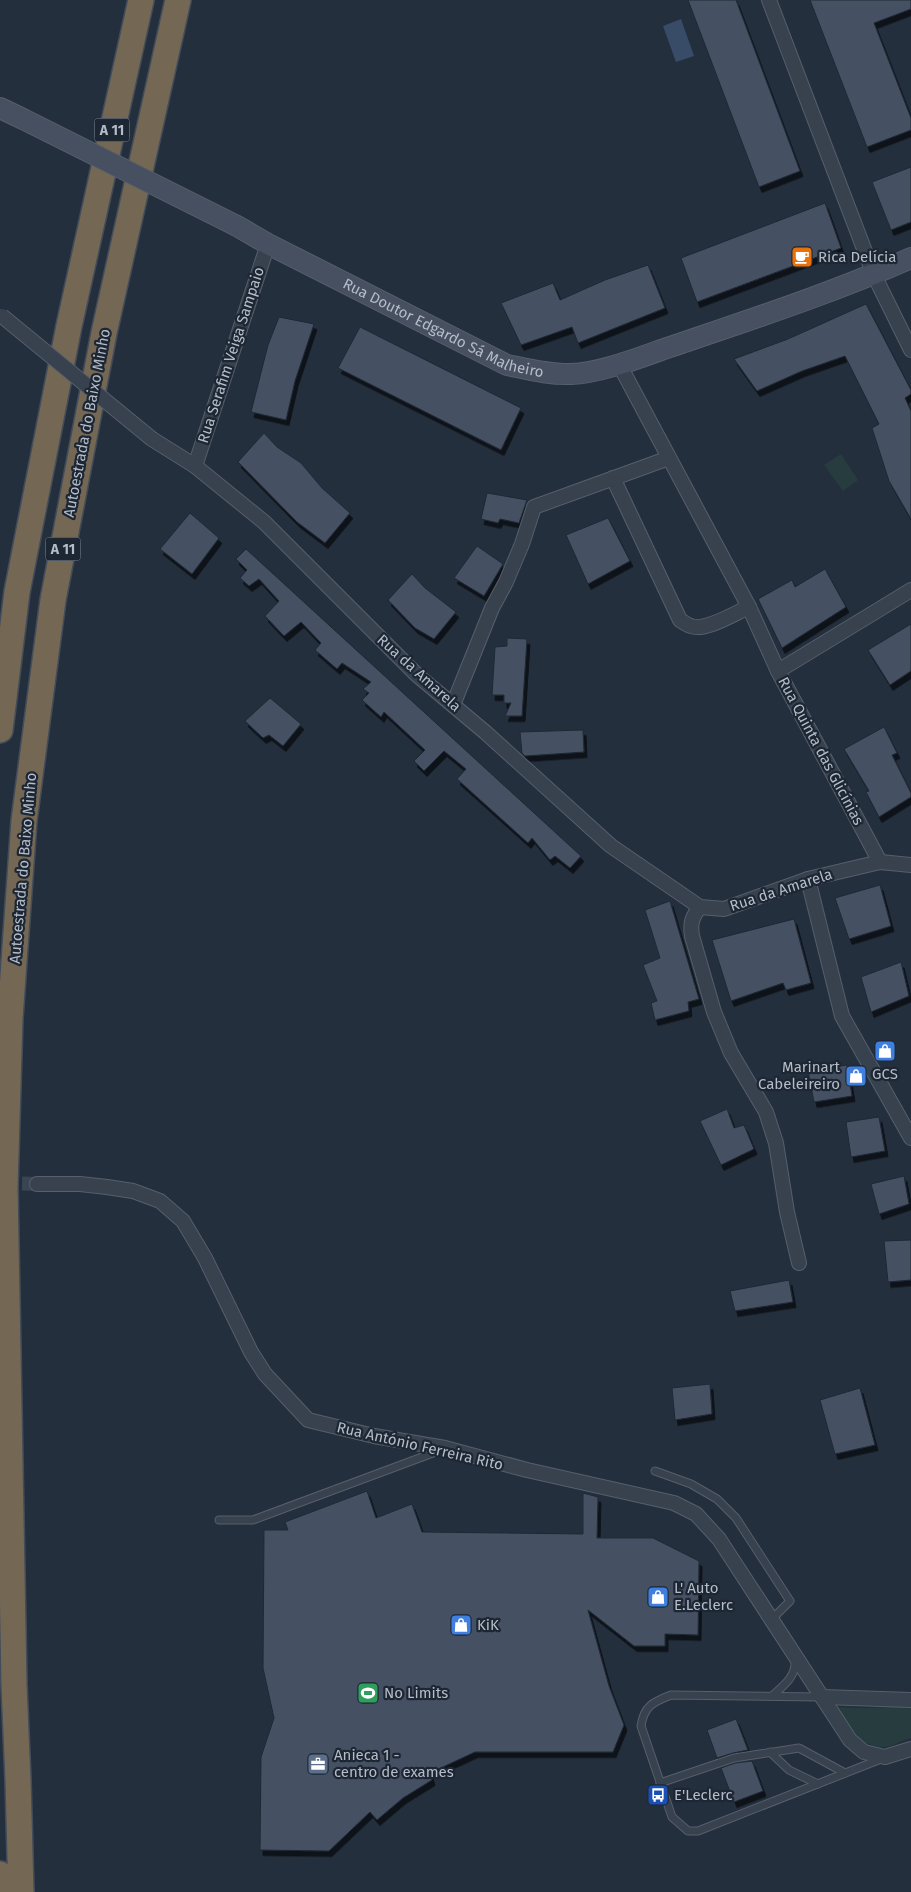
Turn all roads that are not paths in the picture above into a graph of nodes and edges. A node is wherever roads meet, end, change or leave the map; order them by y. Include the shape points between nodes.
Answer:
1 (141, 0) edge
2 (178, 0) edge
3 (768, 0) edge
4 (0, 108) edge
5 (268, 244) junction
6 (911, 258) edge
7 (874, 274) junction
8 (1, 315) edge
9 (911, 350) edge
10 (619, 364) junction
11 (669, 458) junction
12 (195, 466) junction
13 (613, 478) junction
14 (911, 590) edge
15 (749, 607) junction
16 (778, 671) junction
17 (453, 705) junction
18 (0, 730) edge
19 (880, 862) junction
20 (911, 865) edge
21 (808, 879) junction
22 (700, 907) junction
23 (911, 1138) edge
24 (37, 1184) tunnel mouth
25 (799, 1263) dead end
26 (445, 1448) junction
27 (655, 1471) dead end
28 (219, 1520) dead end
29 (772, 1619) junction
30 (794, 1653) junction
31 (772, 1696) junction
32 (822, 1697) junction
33 (911, 1700) edge
34 (911, 1749) edge
35 (770, 1752) junction
36 (886, 1757) junction
37 (844, 1773) junction
38 (18, 1780) junction
39 (660, 1783) junction
40 (818, 1784) junction
41 (0, 1874) edge
42 (2, 1892) edge
43 (20, 1892) edge
44 (29, 1892) edge

1 - 18 highway, A 11 via 69,326 21,574
2 - 38 highway, Autoestrada do Baixo Minho / A 11 via 104,333 53,600 24,821 10,1018 5,1187
3 - 7 street
4 - 5 street, Rua Doutor Edgardo Sá Malheiro, bridge
5 - 10 street, Rua Doutor Edgardo Sá Malheiro via 507,365 571,374
5 - 12 street, Rua Serafim Veiga Sampaio
6 - 7 street, Rua Doutor Edgardo Sá Malheiro
7 - 9 street
7 - 10 street, Rua Doutor Edgardo Sá Malheiro
8 - 12 street, Rua da Amarela, bridge via 152,439
10 - 11 street
11 - 13 street
11 - 15 street
12 - 17 street, Rua da Amarela via 264,522 416,675
13 - 15 street via 680,620 692,627 700,627
13 - 17 street via 534,507 522,544
14 - 16 street, Rua Quinta das Glicínias
15 - 16 street
16 - 19 street, Rua Quinta das Glicínias
17 - 22 street, Rua da Amarela via 611,846
19 - 20 street, Rua da Amarela
19 - 21 street, Rua da Amarela
21 - 22 street, Rua da Amarela via 724,909
21 - 23 street via 842,1016
22 - 25 street via 693,917 692,936 714,1012 731,1053 766,1112 776,1143
24 - 26 street, Rua António Ferreira Rito via 107,1187 132,1191 160,1201 183,1221 265,1374 308,1420
26 - 28 lane via 253,1520
26 - 29 street, Rua António Ferreira Rito via 674,1502 696,1514 719,1539
27 - 29 lane via 691,1484 717,1499 736,1518 790,1601
29 - 30 street, Rua António Ferreira Rito
30 - 31 lane via 795,1670 786,1684
30 - 32 street, Rua António Ferreira Rito
31 - 32 lane
31 - 39 lane via 671,1695 654,1702 643,1715 641,1726
32 - 33 street
32 - 36 street, Rua António Ferreira Rito via 850,1740 864,1752
34 - 36 street
35 - 37 lane via 799,1748
35 - 39 lane via 734,1758
35 - 40 lane via 789,1770
36 - 37 lane
37 - 40 lane
38 - 43 highway, A 11
38 - 44 highway
39 - 40 lane via 672,1817 688,1831
41 - 42 highway

